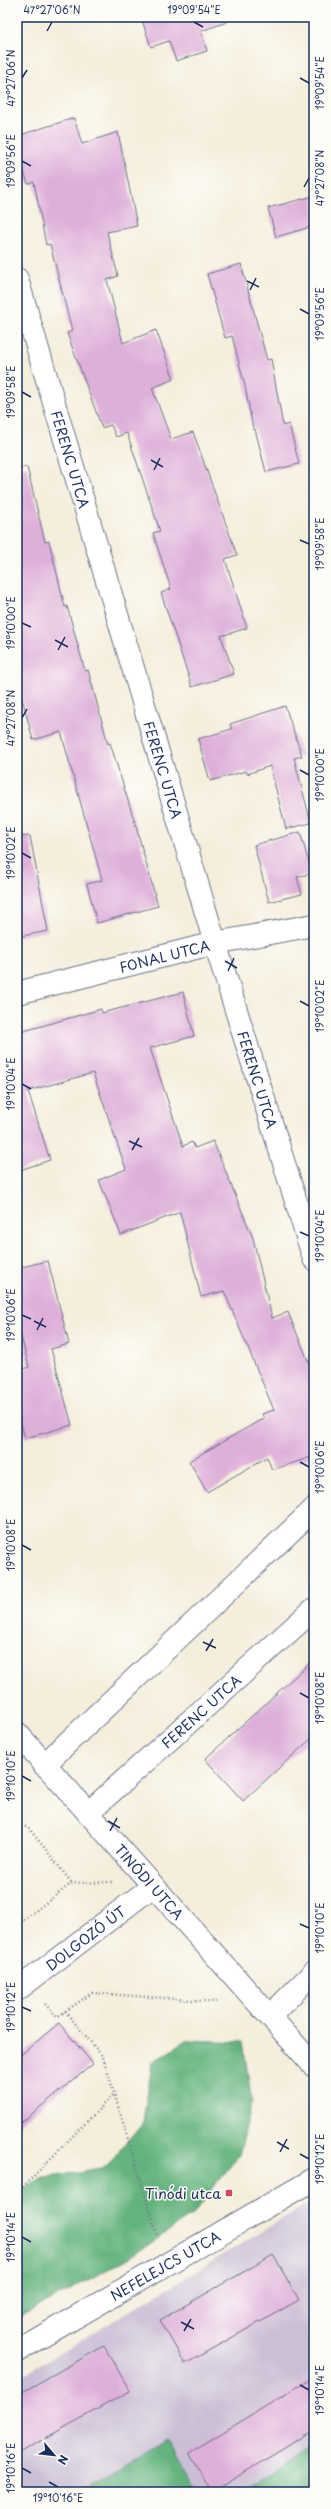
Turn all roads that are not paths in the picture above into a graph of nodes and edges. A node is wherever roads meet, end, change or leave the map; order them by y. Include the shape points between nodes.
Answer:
1 (17, 279) edge
2 (314, 925) edge
3 (215, 943) junction
4 (17, 993) edge
5 (310, 1229) edge
6 (314, 1259) edge
7 (314, 1509) edge
8 (314, 1609) edge
9 (17, 1733) edge
10 (44, 1765) junction
11 (88, 1813) junction
12 (145, 1892) junction
13 (314, 1972) edge
14 (22, 1986) edge
15 (270, 2016) junction
16 (314, 2066) edge
17 (314, 2179) edge
18 (17, 2351) edge

1 - 3 street, FERENC UTCA
2 - 3 street, FONAL UTCA
3 - 4 street, FONAL UTCA
3 - 5 street, FERENC UTCA
5 - 6 street, FERENC UTCA
7 - 10 street
8 - 11 street, FERENC UTCA
9 - 10 street, TINÓDI UTCA
10 - 11 street, TINÓDI UTCA
11 - 12 street, TINÓDI UTCA
12 - 14 street, DOLGOZÓ ÚT
12 - 15 street, TINÓDI UTCA
13 - 15 street
15 - 16 street, TINÓDI UTCA
17 - 18 street, NEFELEJCS UTCA

